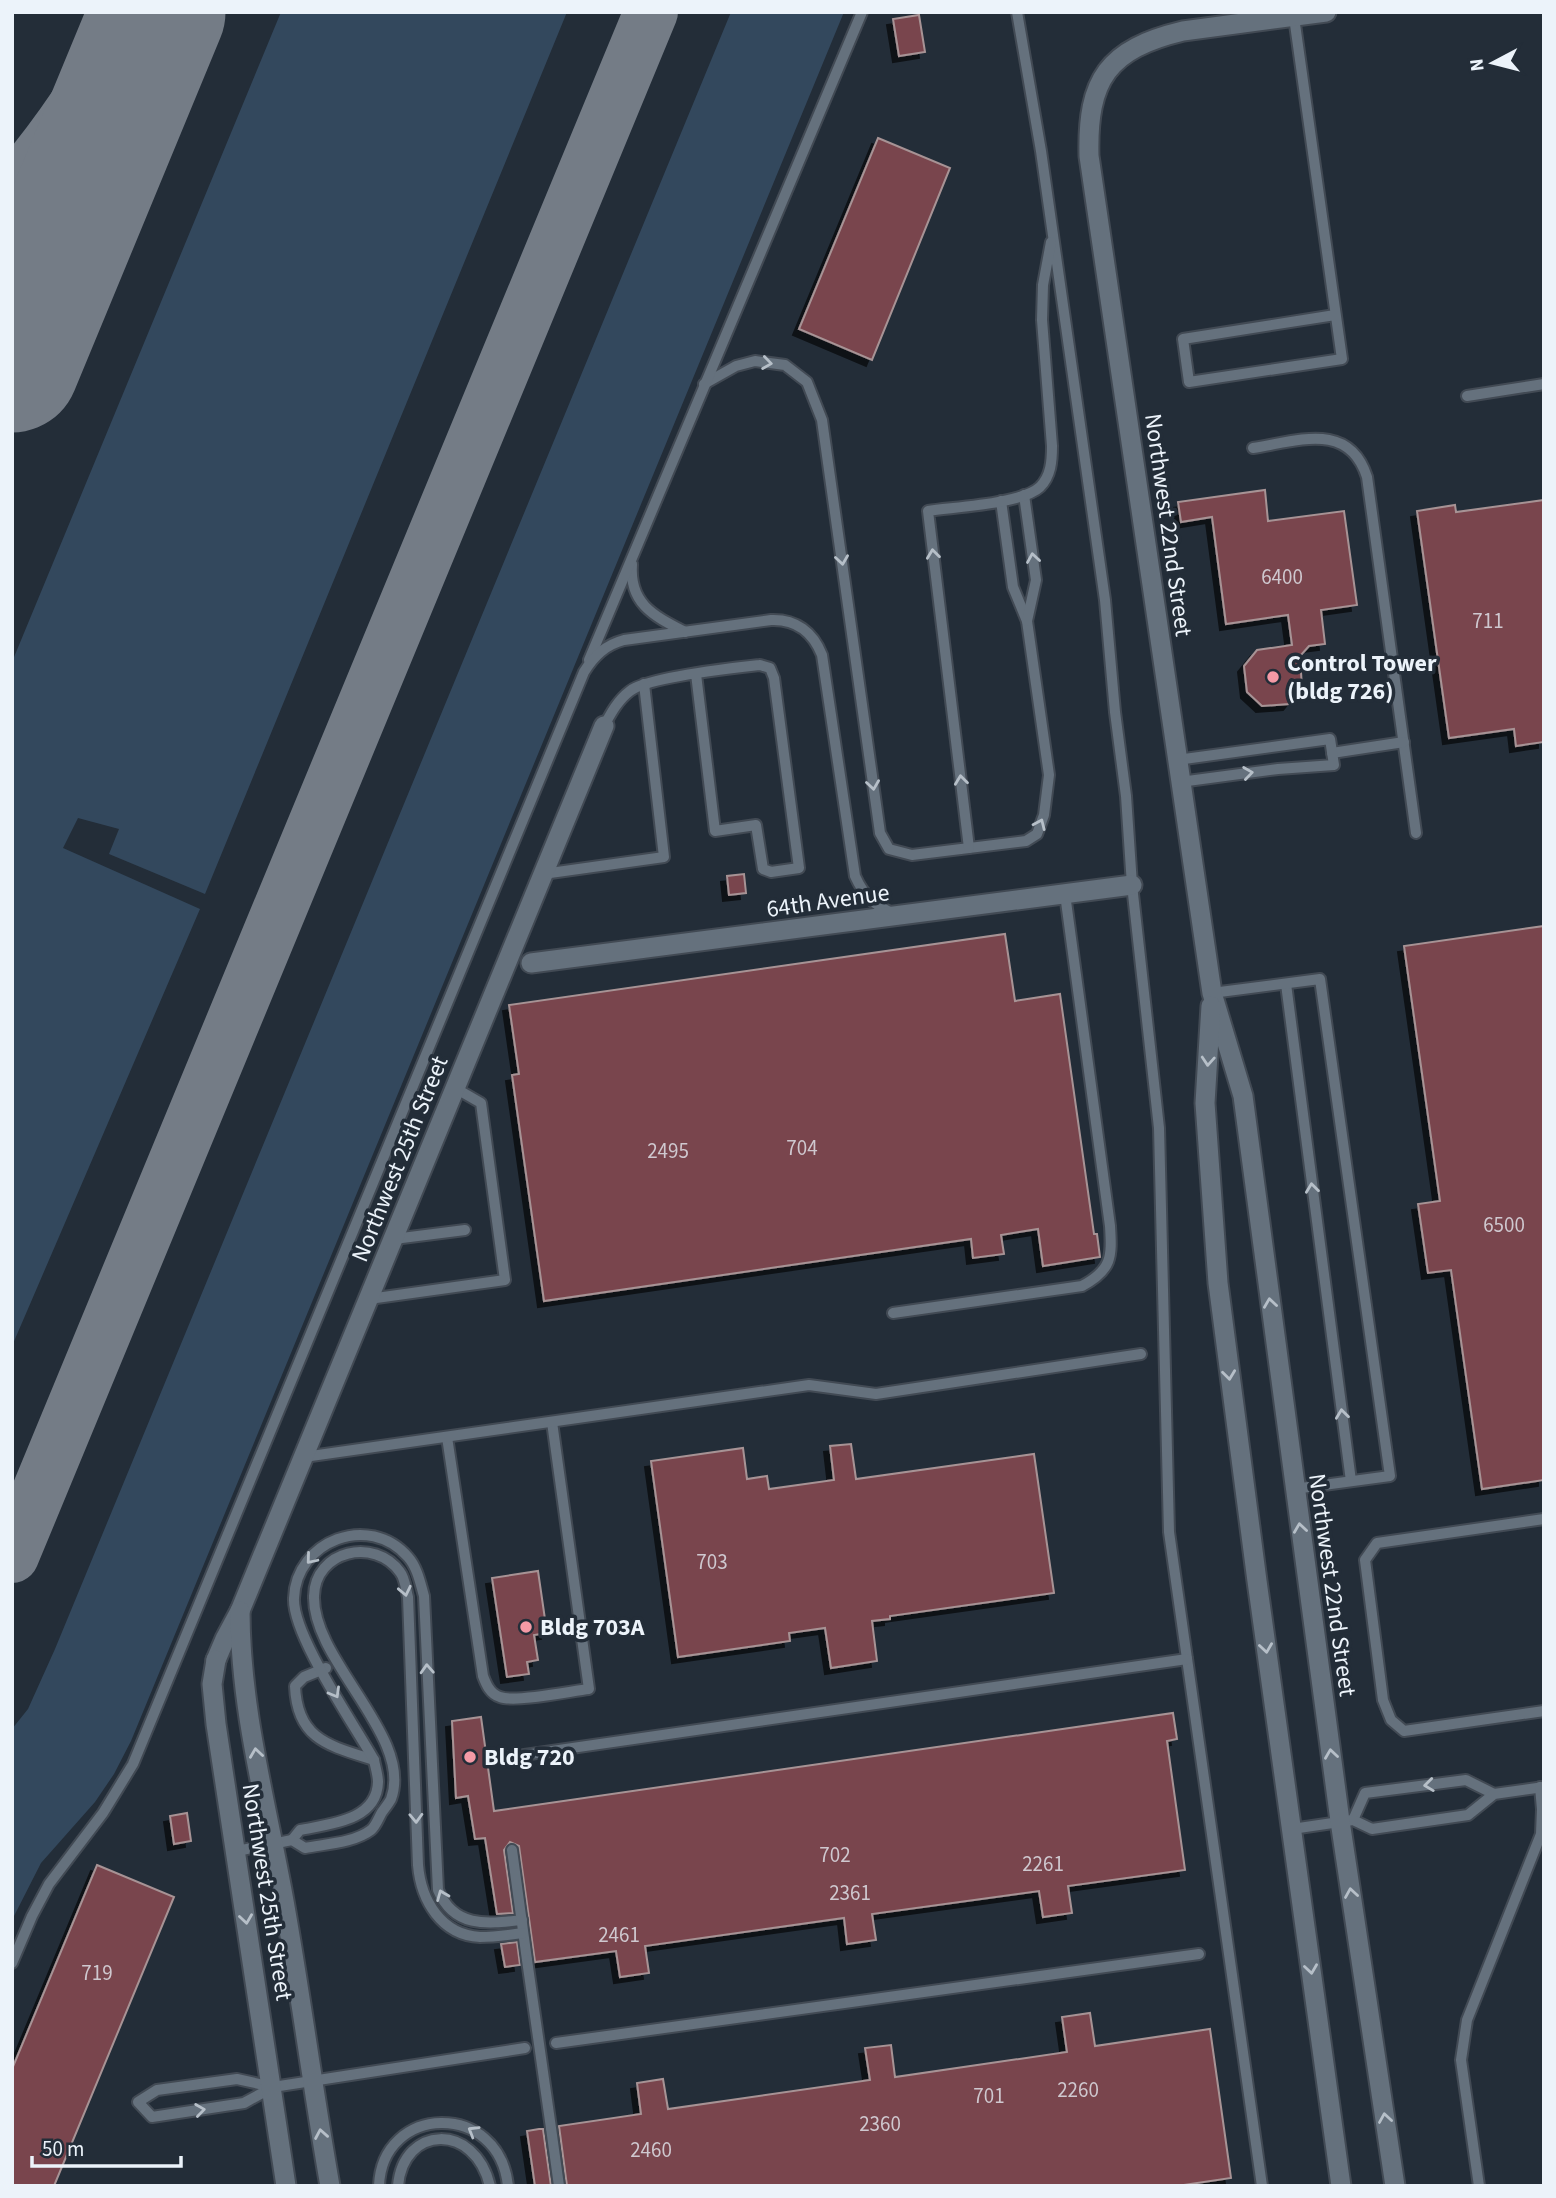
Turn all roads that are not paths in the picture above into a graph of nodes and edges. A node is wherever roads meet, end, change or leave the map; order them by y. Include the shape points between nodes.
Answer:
1 (862, 12) edge
2 (1017, 12) edge
3 (1326, 12) edge
4 (1294, 17) junction
5 (1052, 232) junction
6 (1335, 315) junction
7 (704, 384) junction
8 (1544, 384) edge
9 (1467, 396) dead end
10 (1254, 448) dead end
11 (1024, 495) junction
12 (1001, 501) junction
13 (633, 554) junction
14 (1027, 621) junction
15 (685, 632) junction
16 (584, 672) junction
17 (696, 674) junction
18 (644, 684) junction
19 (604, 726) joint
20 (1404, 742) junction
21 (1332, 753) junction
22 (1177, 760) junction
23 (1180, 782) junction
24 (1416, 833) dead end
25 (969, 848) junction
26 (543, 874) junction
27 (1132, 885) junction
28 (1065, 894) junction
29 (900, 916) junction
30 (531, 963) dead end
31 (1286, 984) junction
32 (1212, 993) junction
33 (455, 1088) junction
34 (465, 1230) dead end
35 (394, 1239) junction
36 (369, 1298) junction
37 (893, 1313) dead end
38 (1141, 1354) dead end
39 (552, 1422) junction
40 (447, 1437) junction
41 (304, 1457) junction
42 (1351, 1481) junction
43 (1294, 1489) junction
44 (1544, 1520) edge
45 (240, 1611) junction
46 (1187, 1658) junction
47 (339, 1664) junction
48 (322, 1670) junction
49 (1544, 1711) edge
50 (374, 1759) junction
51 (496, 1759) dead end
52 (1542, 1787) edge
53 (1494, 1794) junction
54 (1346, 1820) junction
55 (1292, 1829) junction
56 (292, 1840) junction
57 (272, 1844) junction
58 (512, 1850) dead end
59 (237, 1851) junction
60 (522, 1920) junction
61 (523, 1933) junction
62 (1199, 1954) dead end
63 (12, 1963) edge
64 (556, 2043) dead end
65 (525, 2048) dead end
66 (312, 2081) junction
67 (273, 2087) junction
68 (286, 2186) edge
69 (330, 2186) edge
70 (379, 2186) edge
71 (398, 2186) edge
72 (490, 2186) edge
73 (508, 2186) edge
74 (559, 2186) edge
75 (1262, 2186) edge
76 (1341, 2186) edge
77 (1395, 2186) edge
78 (1479, 2186) edge

1 - 7 lane
2 - 5 lane
3 - 4 street
4 - 6 lane
4 - 22 street, Northwest 22nd Street via 1183,31 1125,53 1108,67 1099,84 1090,120 1089,156
5 - 11 lane via 1042,320 1052,461 1041,486
5 - 27 lane via 1105,600
6 - 6 lane via 1342,359 1189,382 1183,339
7 - 13 lane
7 -> 25 lane via 755,361 785,365 807,382 822,420 880,834 889,849 912,855
8 - 9 lane
10 - 20 lane via 1324,439 1351,447 1362,462
11 - 12 lane
14 -> 11 lane via 1036,580
12 - 14 lane via 1013,587
25 -> 12 lane via 928,511
13 - 15 lane via 632,578 640,601 659,619
13 - 16 lane
25 -> 14 lane via 1026,841 1037,834 1044,815 1049,775
15 - 16 lane via 611,644
15 - 29 lane via 779,619 795,623 815,641 824,663 852,865 867,898
16 - 63 lane via 133,1764 103,1813 49,1884
17 - 17 lane via 760,665 770,668 799,868 763,869 756,825 715,831
17 - 18 lane
18 - 19 lane via 623,697
18 - 26 lane via 664,857
19 - 26 street, Northwest 25th Street
20 - 21 lane
20 - 24 lane
21 - 22 lane via 1330,739
23 -> 21 lane via 1334,765
22 - 23 street, Northwest 22nd Street
23 - 32 street, Northwest 22nd Street
26 - 33 street, Northwest 25th Street
27 - 28 street, 64th Avenue
27 - 46 lane via 1159,1128 1169,1532
28 - 29 street, 64th Avenue
28 - 37 lane via 1110,1226 1108,1267 1082,1286
29 - 30 street, 64th Avenue
31 - 32 lane
42 -> 31 lane
31 - 42 lane via 1320,979 1390,1476
43 -> 32 street, Northwest 22nd Street via 1243,1096
32 -> 55 street, Northwest 22nd Street via 1205,1103 1218,1283
33 - 35 street, Northwest 25th Street
33 - 36 lane via 481,1103 505,1280
34 - 35 lane
35 - 36 street, Northwest 25th Street
36 - 41 street, Northwest 25th Street
38 - 39 lane via 876,1394 809,1385
39 - 40 lane
39 - 40 lane via 589,1689 510,1699 500,1698 487,1685
40 - 41 lane
41 - 45 street, Northwest 25th Street
42 - 43 lane
54 -> 43 street, Northwest 22nd Street
44 - 49 lane via 1377,1544 1365,1560 1382,1700 1391,1720 1404,1731
57 -> 45 street, Northwest 25th Street via 240,1648
45 - 59 street, Northwest 25th Street via 212,1673
46 - 51 lane
46 - 75 lane
47 - 48 lane
47 - 56 lane via 385,1740 394,1774 391,1798 372,1829 348,1840 304,1848
47 -> 61 lane via 318,1624 314,1592 321,1572 337,1556 373,1554 401,1572 408,1597 421,1885 446,1925 478,1937
48 -> 50 lane
48 - 50 lane via 295,1686 303,1722 315,1737 334,1747
60 -> 48 lane via 475,1922 450,1910 438,1890 424,1596 410,1559 380,1537 352,1534 336,1538 322,1547 297,1579 294,1600 302,1633
50 - 56 lane via 378,1783 370,1805 352,1819 300,1830
52 - 53 lane
52 - 78 lane via 1541,1834 1463,2039 1462,2069
53 - 54 lane via 1468,1815 1372,1829
53 -> 54 lane via 1466,1780 1365,1793
54 - 55 lane
77 -> 54 street, Northwest 22nd Street
55 -> 76 street, Northwest 22nd Street
56 - 57 lane
57 - 59 lane
57 - 66 street, Northwest 25th Street
58 - 60 lane
59 -> 67 street, Northwest 25th Street
60 - 61 lane
61 - 74 lane, bridge
62 - 64 lane
65 - 66 lane
66 - 67 lane
69 -> 66 street, Northwest 25th Street
67 -> 67 lane via 237,2079 157,2090 138,2102 152,2116 244,2104
67 - 68 street, Northwest 25th Street
73 -> 70 lane via 496,2151 477,2131 438,2122 419,2126 399,2139 387,2155
71 - 72 lane via 399,2173 409,2156 433,2140 448,2139 475,2153

